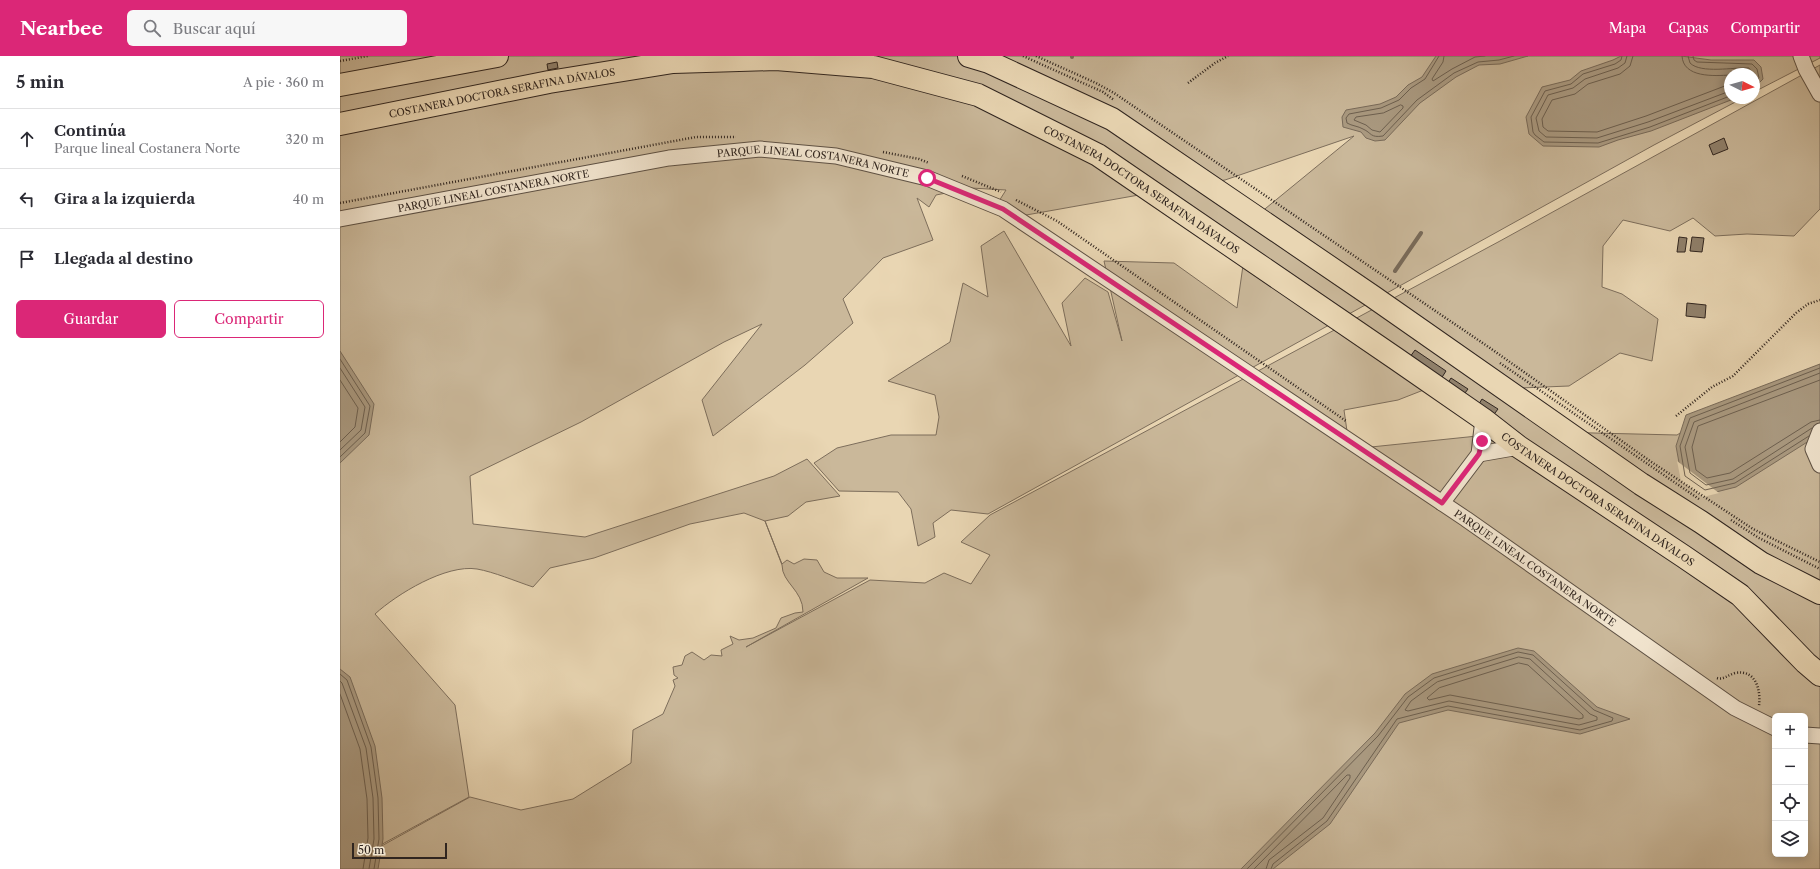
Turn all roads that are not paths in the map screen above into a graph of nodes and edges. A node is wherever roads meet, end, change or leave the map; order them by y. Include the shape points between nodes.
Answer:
1 (497, 56) edge
2 (969, 56) edge
3 (1801, 56) edge
4 (349, 83) edge
5 (1820, 94) edge
6 (340, 124) edge
7 (340, 219) edge
8 (1483, 420) junction
9 (1820, 431) edge
10 (1519, 447) junction
11 (1479, 454) junction
12 (1820, 465) edge
13 (1442, 503) junction
14 (1820, 593) edge
15 (1815, 668) edge
16 (1772, 727) edge
17 (1808, 735) edge
18 (1820, 736) edge

1 - 4 highway
2 - 14 highway via 990,62 1112,119 1372,296 1647,476 1701,522 1761,563
3 - 5 street
6 - 8 highway, COSTANERA DOCTORA SERAFINA DÁVALOS via 549,82 673,62 776,59 873,67 978,95 1098,154
7 - 13 street, PARQUE LINEAL COSTANERA NORTE via 669,158 760,149 836,156 927,178 1003,209
8 - 10 highway, COSTANERA DOCTORA SERAFINA DÁVALOS
8 - 11 street
9 - 12 street via 1813,449
10 - 11 street
10 - 15 highway, COSTANERA DOCTORA SERAFINA DÁVALOS via 1740,595
11 - 13 street
13 - 16 street, PARQUE LINEAL COSTANERA NORTE via 1735,708
17 - 18 street

